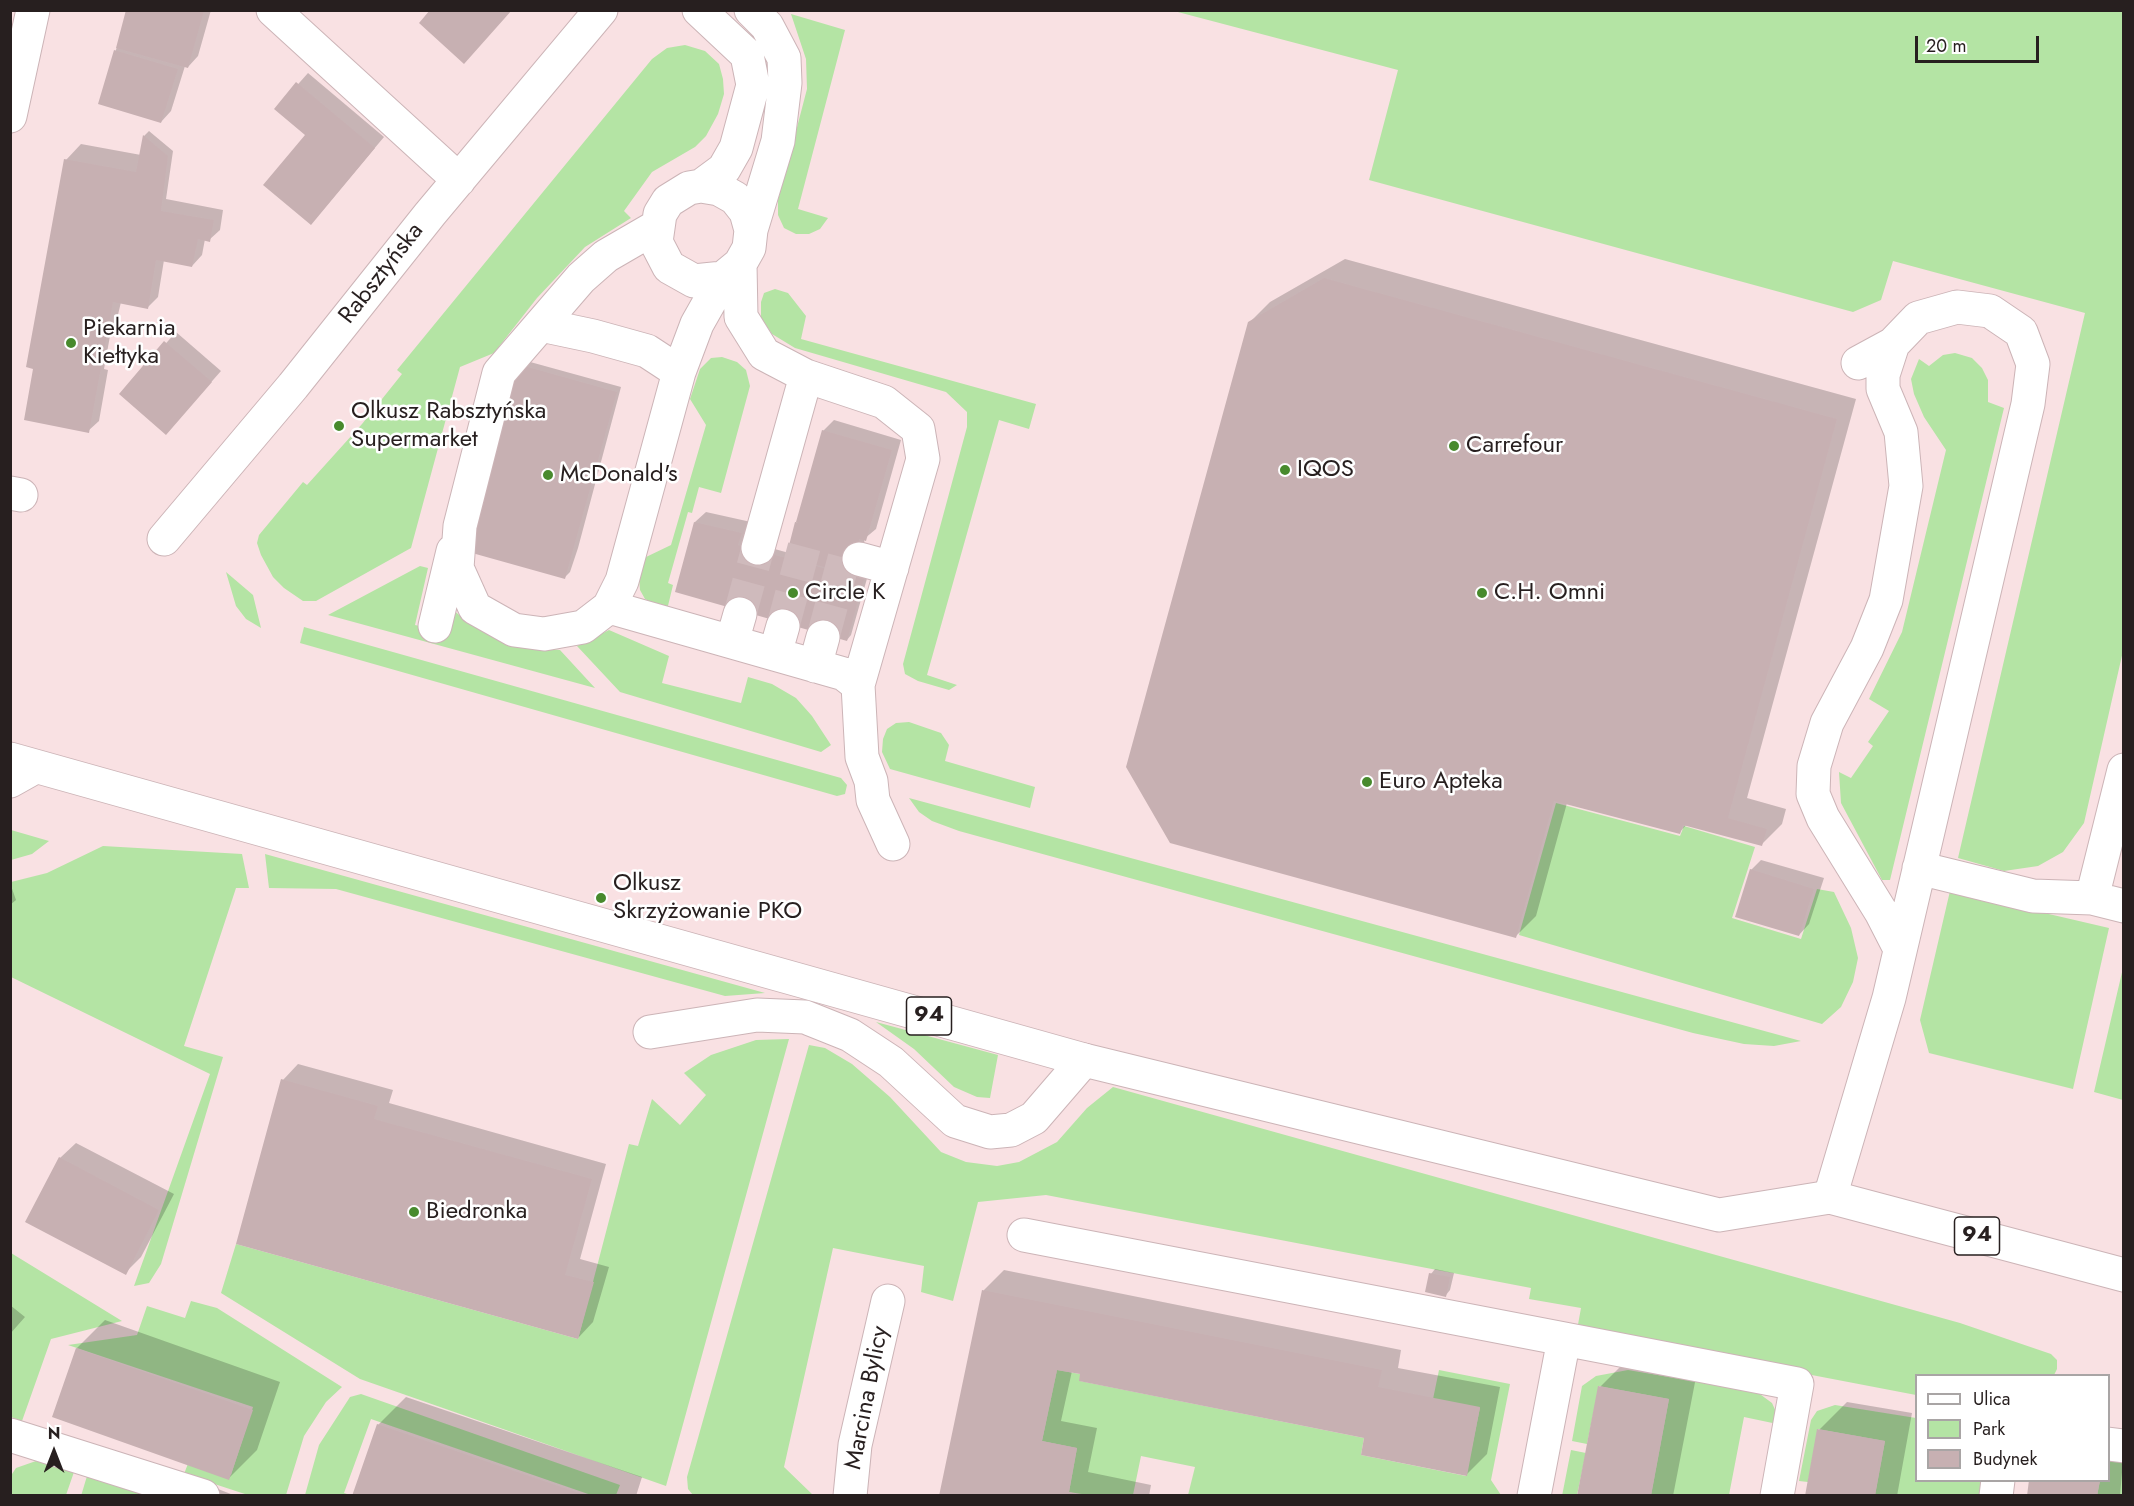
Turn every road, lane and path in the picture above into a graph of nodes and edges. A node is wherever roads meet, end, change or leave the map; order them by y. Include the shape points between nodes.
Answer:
1 (33, 10) edge
2 (273, 10) edge
3 (601, 10) edge
4 (699, 10) edge
5 (751, 10) edge
6 (15, 73) edge
7 (10, 116) edge
8 (459, 180) junction
9 (701, 186) junction
10 (656, 227) junction
11 (751, 230) junction
12 (731, 271) junction
13 (541, 325) junction
14 (1893, 344) junction
15 (1858, 363) dead end
16 (679, 372) junction
17 (806, 376) junction
18 (460, 526) junction
19 (164, 539) dead end
20 (770, 540) tunnel mouth
21 (859, 559) dead end
22 (892, 568) junction
23 (609, 607) junction
24 (435, 626) dead end
25 (858, 686) junction
26 (19, 769) edge
27 (2124, 770) edge
28 (893, 844) dead end
29 (1919, 868) junction
30 (2092, 898) junction
31 (2124, 906) edge
32 (1900, 949) junction
33 (650, 1032) dead end
34 (1084, 1060) junction
35 (1830, 1197) junction
36 (1024, 1234) dead end
37 (2124, 1275) edge
38 (888, 1301) dead end
39 (1564, 1339) junction
40 (10, 1435) edge
41 (203, 1496) edge
42 (850, 1496) edge
43 (1534, 1496) edge
44 (1777, 1496) edge

1 - 6 main road
2 - 8 main road
3 - 8 main road, Rabsztyńska
4 - 9 main road via 747,55 753,85 736,148 724,170
5 - 11 main road via 767,26 784,58 785,83 778,141
6 - 7 main road
8 - 19 main road, Rabsztyńska via 293,387
9 - 10 main road via 689,188 668,201
9 - 11 main road via 719,189 735,198 746,212
10 - 12 main road via 656,242 669,267 694,281
10 - 13 main road via 606,256 581,278
11 - 12 main road via 749,248
12 - 16 main road via 697,324
12 - 17 main road via 741,317 764,354
13 - 16 main road via 646,351
13 - 18 main road via 499,373
14 - 15 main road
14 - 29 main road via 1918,318 1957,307 1990,311 2021,332 2033,364 2028,404
14 - 32 main road via 1883,375 1883,389 1901,432 1906,486 1886,600 1867,648 1827,723 1814,766 1813,794 1823,818
16 - 23 main road via 622,581
17 - 20 main road
17 - 22 main road via 885,402 918,429 923,459
18 - 23 main road via 457,568 475,608 514,630 544,634 583,627
18 - 24 main road
21 - 22 main road
22 - 25 main road
23 - 25 main road via 736,628 819,651
25 - 28 main road via 862,757 873,800
26 - 34 main road, 94
27 - 30 main road
29 - 30 main road via 2033,896
29 - 32 main road
30 - 31 main road
32 - 35 main road
33 - 34 main road via 757,1015 805,1017 850,1035 891,1062 955,1121 990,1132 1011,1130 1034,1118
34 - 35 main road, 94 via 1719,1215
35 - 37 main road, 94
36 - 39 main road
38 - 42 main road, Marcina Bylicy via 855,1445
39 - 43 main road
39 - 44 main road via 1797,1384
40 - 41 main road

